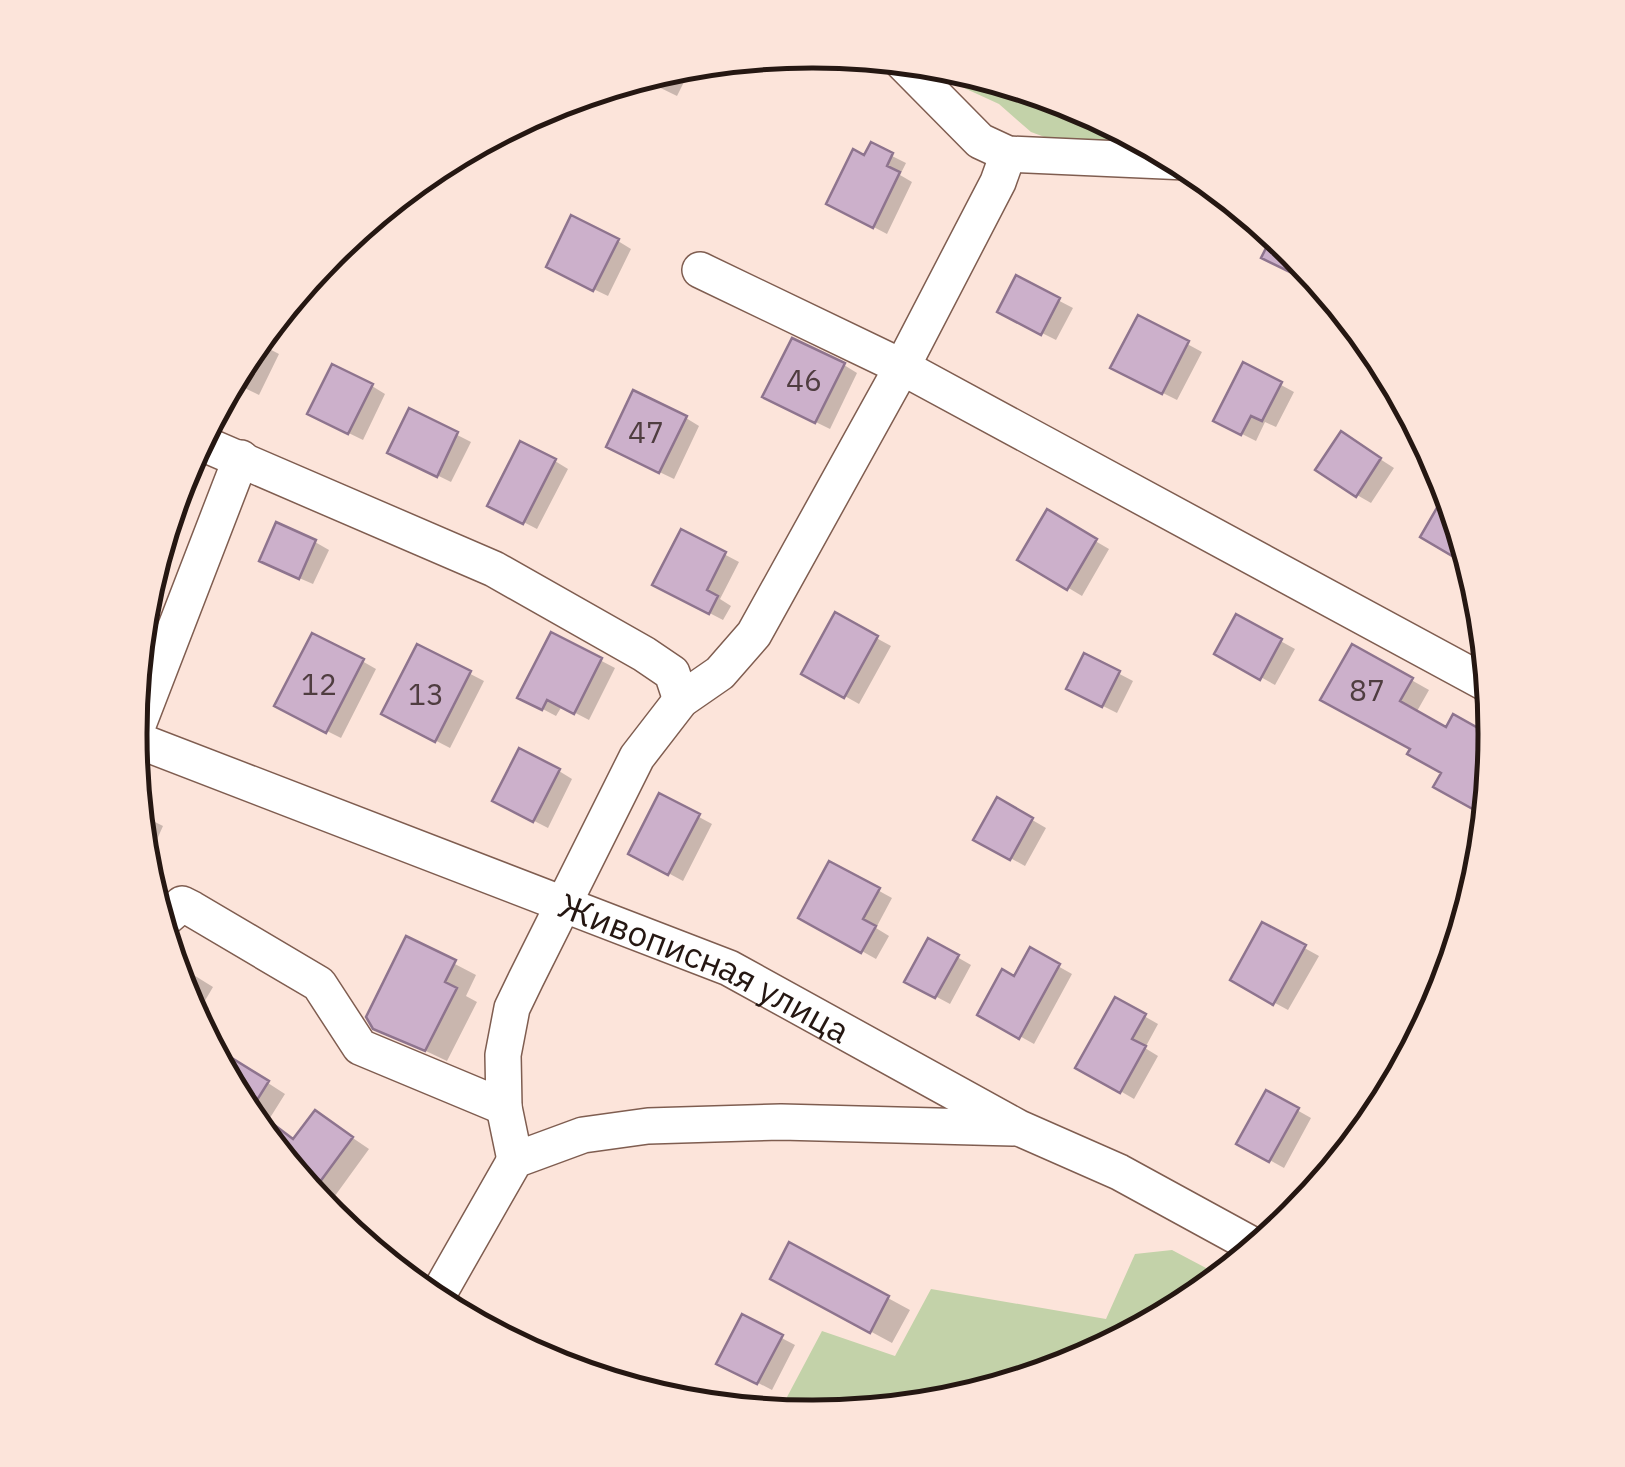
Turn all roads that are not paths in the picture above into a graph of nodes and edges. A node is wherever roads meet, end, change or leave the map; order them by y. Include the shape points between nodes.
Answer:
1 (916, 76) edge
2 (1008, 154) junction
3 (1151, 160) edge
4 (700, 270) dead end
5 (902, 367) junction
6 (211, 447) edge
7 (241, 458) junction
8 (1476, 678) edge
9 (148, 695) edge
10 (681, 700) junction
11 (147, 744) edge
12 (563, 904) junction
13 (171, 914) edge
14 (504, 1107) junction
15 (1019, 1128) junction
16 (516, 1160) junction
17 (1244, 1240) edge
18 (442, 1287) edge

1 - 2 street via 980,140
2 - 3 street
2 - 5 street
4 - 5 street
5 - 8 street
5 - 10 street via 754,634 720,674
6 - 7 street
7 - 9 street
7 - 10 street via 494,569 672,673
10 - 12 street via 637,756
11 - 12 street, Живописная улица
12 - 14 street via 512,1008 502,1054
12 - 15 street, Живописная улица via 729,968
13 - 14 street via 182,904 319,984 360,1047
14 - 16 street
15 - 16 street via 648,1126 583,1135
15 - 17 street, Живописная улица via 1119,1172
16 - 18 street

